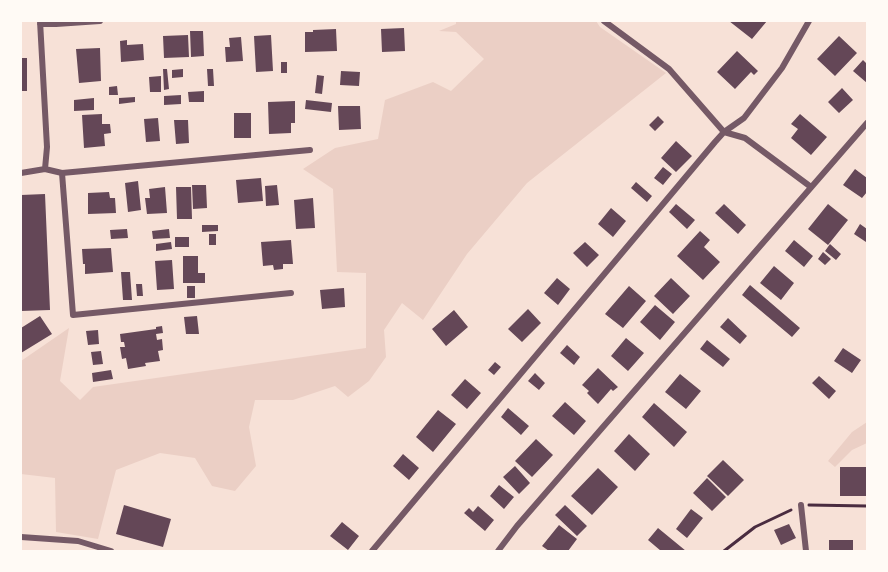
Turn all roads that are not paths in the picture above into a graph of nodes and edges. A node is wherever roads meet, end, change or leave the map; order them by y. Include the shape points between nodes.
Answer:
1 (100, 21) edge
2 (604, 21) edge
3 (809, 21) edge
4 (40, 23) edge
5 (867, 123) edge
6 (724, 132) junction
7 (310, 150) dead end
8 (45, 169) junction
9 (21, 173) edge
10 (62, 173) junction
11 (811, 187) junction
12 (291, 293) dead end
13 (801, 505) dead end
14 (21, 537) edge
15 (111, 551) edge
16 (372, 551) edge
17 (498, 551) edge
18 (806, 551) edge

1 - 4 street
2 - 6 street via 669,69
3 - 6 street via 782,68 744,118
4 - 8 street
5 - 11 street
6 - 11 street via 745,138
6 - 16 street
7 - 10 street
8 - 9 street
8 - 10 street
10 - 12 street via 73,315
11 - 17 street
13 - 18 street
14 - 15 street via 78,541

